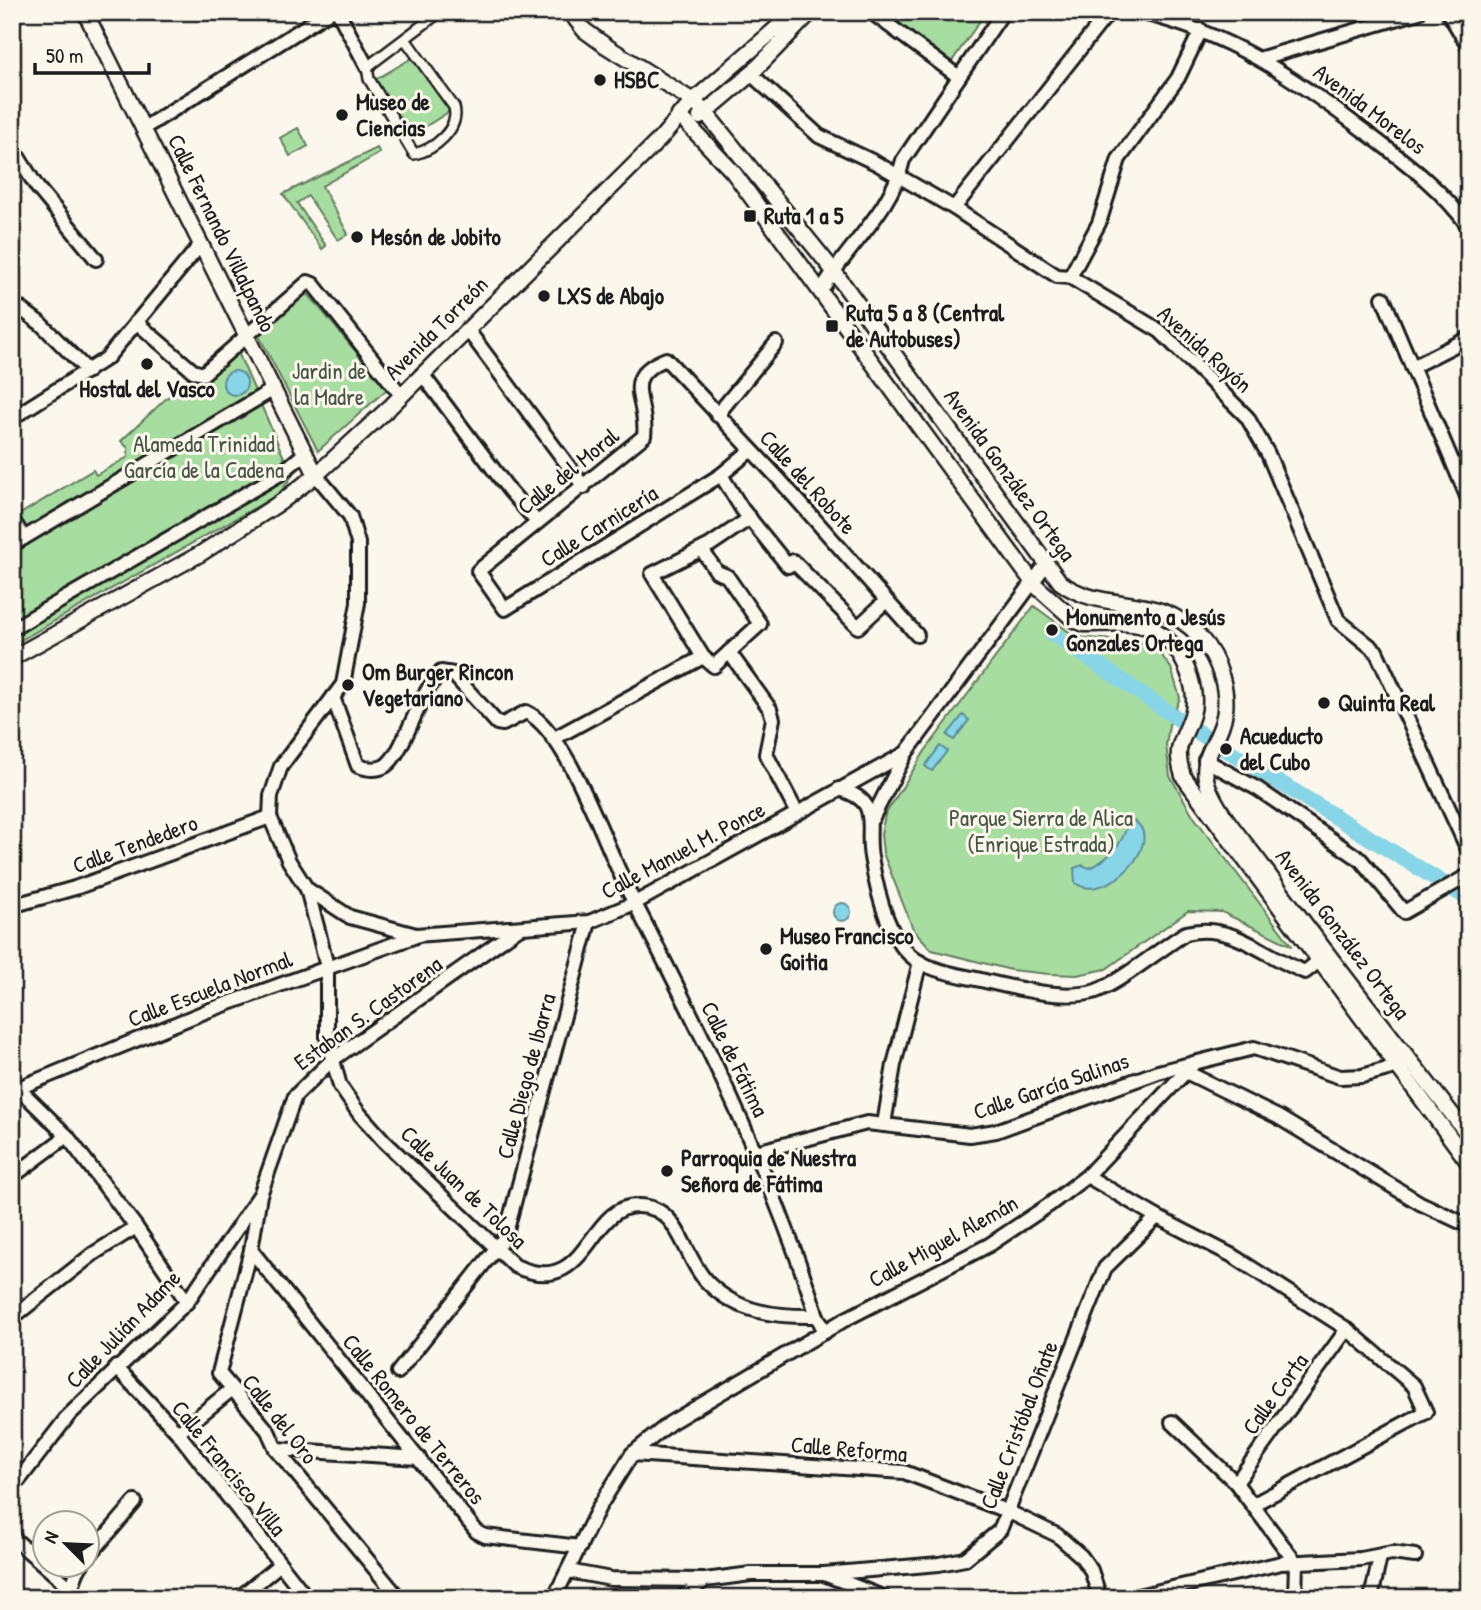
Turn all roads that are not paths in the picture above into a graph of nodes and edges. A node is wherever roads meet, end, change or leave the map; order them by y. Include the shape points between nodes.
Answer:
1 (85, 12) edge
2 (329, 12) edge
3 (338, 12) edge
4 (440, 12) edge
5 (570, 12) edge
6 (795, 12) edge
7 (811, 12) edge
8 (871, 12) edge
9 (1003, 12) edge
10 (1109, 12) edge
11 (1138, 12) edge
12 (1419, 12) edge
13 (1448, 12) edge
14 (1201, 30) junction
15 (405, 39) junction
16 (1469, 47) edge
17 (1262, 58) junction
18 (367, 67) junction
19 (751, 74) junction
20 (959, 77) junction
21 (693, 101) junction
22 (705, 112) junction
23 (679, 115) junction
24 (690, 126) junction
25 (144, 128) junction
26 (660, 139) junction
27 (12, 147) edge
28 (899, 177) junction
29 (954, 208) junction
30 (1469, 227) edge
31 (201, 244) junction
32 (96, 259) dead end
33 (833, 270) junction
34 (1070, 277) junction
35 (821, 291) junction
36 (1383, 298) dead end
37 (12, 302) edge
38 (136, 322) junction
39 (467, 329) junction
40 (247, 334) junction
41 (1469, 338) edge
42 (776, 343) dead end
43 (666, 359) joint
44 (1412, 367) junction
45 (88, 371) junction
46 (422, 374) junction
47 (272, 390) junction
48 (401, 395) junction
49 (717, 415) junction
50 (12, 418) edge
51 (751, 450) junction
52 (304, 454) junction
53 (316, 475) junction
54 (721, 475) junction
55 (584, 486) junction
56 (1469, 501) edge
57 (750, 518) junction
58 (12, 519) edge
59 (537, 522) junction
60 (18, 542) edge
61 (702, 550) junction
62 (1047, 563) junction
63 (478, 571) joint
64 (1034, 584) junction
65 (886, 601) junction
66 (12, 629) edge
67 (917, 635) dead end
68 (729, 652) junction
69 (703, 657) junction
70 (12, 659) edge
71 (333, 697) junction
72 (553, 739) junction
73 (906, 753) junction
74 (1205, 760) junction
75 (839, 789) junction
76 (797, 813) junction
77 (270, 817) junction
78 (872, 819) junction
79 (1464, 826) edge
80 (1469, 852) edge
81 (1469, 876) edge
82 (307, 889) junction
83 (12, 901) edge
84 (635, 903) junction
85 (589, 922) junction
86 (519, 928) junction
87 (416, 936) junction
88 (1324, 957) junction
89 (920, 962) junction
90 (327, 967) junction
91 (332, 1060) junction
92 (1405, 1065) junction
93 (1190, 1067) junction
94 (17, 1084) edge
95 (884, 1124) junction
96 (67, 1136) junction
97 (1469, 1136) edge
98 (756, 1152) junction
99 (1469, 1163) edge
100 (1087, 1176) junction
101 (12, 1177) edge
102 (260, 1195) junction
103 (1157, 1217) junction
104 (1469, 1226) edge
105 (136, 1227) junction
106 (497, 1246) junction
107 (251, 1250) junction
108 (187, 1302) junction
109 (817, 1316) junction
110 (12, 1318) edge
111 (1347, 1329) junction
112 (825, 1332) junction
113 (116, 1367) junction
114 (398, 1372) dead end
115 (231, 1391) junction
116 (1172, 1422) dead end
117 (178, 1433) junction
118 (276, 1449) junction
119 (632, 1454) junction
120 (419, 1458) junction
121 (1236, 1483) junction
122 (12, 1489) edge
123 (135, 1502) dead end
124 (1254, 1504) junction
125 (1009, 1513) junction
126 (12, 1537) edge
127 (102, 1541) edge
128 (580, 1547) junction
129 (1415, 1556) dead end
130 (1380, 1558) junction
131 (1296, 1563) junction
132 (279, 1565) junction
133 (568, 1571) junction
134 (824, 1574) junction
135 (705, 1580) junction
136 (74, 1595) edge
137 (239, 1598) edge
138 (307, 1598) edge
139 (399, 1598) edge
140 (554, 1598) edge
141 (682, 1598) edge
142 (885, 1598) edge
143 (1100, 1598) edge
144 (1129, 1598) edge
145 (1295, 1598) edge
146 (1371, 1598) edge

1 - 25 street, Calle Fernando Villalpando
2 - 25 street
3 - 18 street
4 - 15 street
5 - 21 street, Avenida González Ortega via 606,46
6 - 21 street, Avenida Torreón
7 - 19 street, Avenida Torreón
8 - 20 street
9 - 20 street
10 - 29 street
11 - 14 street, Avenida Morelos
12 - 17 street
13 - 16 street
14 - 17 street, Avenida Morelos
14 - 34 street via 1178,78 1119,159 1099,223
15 - 18 street
15 - 18 street via 456,115 451,131 422,153 414,155 369,79
17 - 30 street, Avenida Morelos via 1426,178
19 - 22 street, Avenida Torreón
19 - 28 street, Avenida Rayón via 819,136
20 - 28 street via 903,160
21 - 22 street, Avenida González Ortega
21 - 23 street, Avenida Torreón
22 - 24 street, Avenida Torreón
22 - 33 street, Avenida González Ortega
23 - 24 street, Avenida González Ortega
23 - 26 street, Avenida Torreón
24 - 26 street, Avenida Torreón
24 - 35 street, Avenida González Ortega via 733,172
25 - 31 street, Calle Fernando Villalpando
26 - 39 street, Avenida Torreón
27 - 32 street via 37,187
28 - 29 street, Avenida Rayón
28 - 33 street via 886,202
29 - 34 street, Avenida Rayón via 1057,276
31 - 38 street
31 - 40 street, Calle Fernando Villalpando
33 - 35 street
33 - 62 street, Avenida González Ortega
34 - 79 street, Avenida Rayón via 1160,331 1237,404 1268,454 1338,620 1376,651
35 - 64 street, Avenida González Ortega
36 - 44 street
37 - 45 street
38 - 40 street via 193,371 203,374
38 - 45 street via 107,358
39 - 46 street, Avenida Torreón
39 - 55 street
40 - 47 street, Calle Fernando Villalpando
40 - 48 street via 303,285 313,284
41 - 44 street
42 - 49 street
43 - 49 street, Calle del Robote
43 - 55 street, Calle del Moral via 643,373 637,389 646,418 644,436
44 - 56 street
45 - 50 street
46 - 48 street, Avenida Torreón
46 - 59 street
47 - 52 street, Calle Fernando Villalpando
47 - 60 street
48 - 53 street, Avenida Torreón
49 - 51 street, Calle del Robote
51 - 54 street, Calle Carnicería
51 - 65 street, Calle del Robote
52 - 53 street, Calle Fernando Villalpando
52 - 66 street via 280,474
53 - 70 street, Avenida Torreón via 200,554
53 - 71 street via 350,516 358,544 351,646 343,684
54 - 57 street
54 - 63 street, Calle Carnicería via 505,608
55 - 59 street, Calle del Moral
57 - 61 street
57 - 65 street via 788,566 793,561 858,627
58 - 60 street
59 - 63 street, Calle del Moral
61 - 68 street via 718,572 727,576 760,624
61 - 69 street via 652,574
62 - 64 street
62 - 74 street, Avenida González Ortega via 1070,589 1169,612 1200,636 1223,678 1226,694 1222,724
64 - 73 street
64 - 88 street, Avenida González Ortega via 1074,620 1150,628 1184,660 1194,691 1193,713 1179,740 1177,757 1183,776
65 - 67 street, Calle del Robote
68 - 69 street via 715,666
68 - 76 street via 770,709 766,754
69 - 72 street
71 - 72 street, Calle de Fátima via 358,766 370,770 385,766 396,751 429,684 441,672 453,674 493,720 503,724 526,712 538,718
71 - 77 street via 281,766
72 - 84 street, Calle de Fátima
73 - 75 street, Calle Manuel M. Ponce
73 - 78 street
74 - 81 street via 1361,860 1404,912
74 - 88 street, Avenida González Ortega via 1208,786
75 - 76 street, Calle Manuel M. Ponce
75 - 78 street via 864,802
76 - 84 street, Calle Manuel M. Ponce
77 - 82 street
77 - 83 street, Calle Tendedero via 75,888
78 - 89 street via 870,853 892,928 910,956
79 - 80 street, Avenida Rayón
82 - 87 street, Calle Manuel M. Ponce via 349,917
82 - 90 street, Calle Juan de Tolosa
84 - 85 street, Calle Manuel M. Ponce
84 - 98 street, Calle de Fátima
85 - 86 street, Calle Manuel M. Ponce
85 - 106 street, Calle Diego de Ibarra via 505,1237
86 - 87 street, Calle Manuel M. Ponce
86 - 91 street, Estaban S. Castorena
87 - 90 street, Calle Escuela Normal
88 - 89 street via 1305,972 1236,935 1195,930 1097,990 1073,995 995,984
88 - 92 street, Avenida González Ortega
89 - 95 street
90 - 91 street, Calle Juan de Tolosa via 327,1038
90 - 94 street, Calle Escuela Normal
91 - 102 street, Estaban S. Castorena via 295,1096
91 - 106 street, Calle Juan de Tolosa via 340,1086 358,1112
92 - 93 street via 1339,1077 1254,1048
92 - 97 street, Avenida González Ortega
92 - 99 street, Avenida González Ortega
93 - 95 street, Calle García Salinas via 1158,1072 996,1131 970,1135
93 - 100 street, Calle Miguel Alemán
93 - 104 street via 1420,1203
94 - 96 street
95 - 98 street, Calle García Salinas via 867,1123
96 - 101 street
96 - 105 street
98 - 109 street, Calle de Fátima via 799,1256
100 - 103 street
100 - 112 street, Calle Miguel Alemán via 989,1245
102 - 107 street, Calle del Oro
102 - 108 street, Calle Julián Adame
103 - 111 street via 1233,1256
103 - 125 street, Calle Cristóbal Oñate via 1105,1268
105 - 108 street
105 - 110 street via 93,1254
106 - 109 street, Calle Juan de Tolosa via 515,1266 548,1275 564,1270 628,1206 656,1207 676,1224 687,1256 709,1284 742,1307 777,1317
106 - 114 street, Calle Diego de Ibarra
107 - 115 street, Calle del Oro via 219,1373
107 - 120 street, Calle Romero de Terreros
108 - 113 street, Calle Julián Adame
109 - 112 street
111 - 121 street, Calle Corta
111 - 124 street via 1414,1386 1426,1412
112 - 119 street, Calle Miguel Alemán via 670,1423
113 - 117 street, Calle Francisco Villa
113 - 122 street, Calle Julián Adame via 69,1415
115 - 117 street
115 - 118 street, Calle del Oro via 268,1431
116 - 121 street
117 - 132 street, Calle Francisco Villa
118 - 120 street
118 - 139 street, Calle del Oro
119 - 125 street, Calle Reforma via 904,1472
119 - 128 street, Calle Miguel Alemán
120 - 128 street, Calle Romero de Terreros via 477,1532
121 - 124 street
123 - 127 street
124 - 131 street
125 - 134 street, Calle Cristóbal Oñate via 1000,1530 965,1559
125 - 143 street, Calle Reforma via 1069,1544 1091,1570
126 - 136 street
128 - 133 street, Calle Miguel Alemán
129 - 130 street via 1392,1553
130 - 131 street
130 - 146 street
131 - 144 street
131 - 145 street
132 - 137 street
132 - 138 street, Calle Francisco Villa
133 - 135 street, Calle Cristóbal Oñate via 611,1579
133 - 140 street, Calle Miguel Alemán
134 - 135 street, Calle Cristóbal Oñate via 751,1574
134 - 142 street
135 - 141 street

